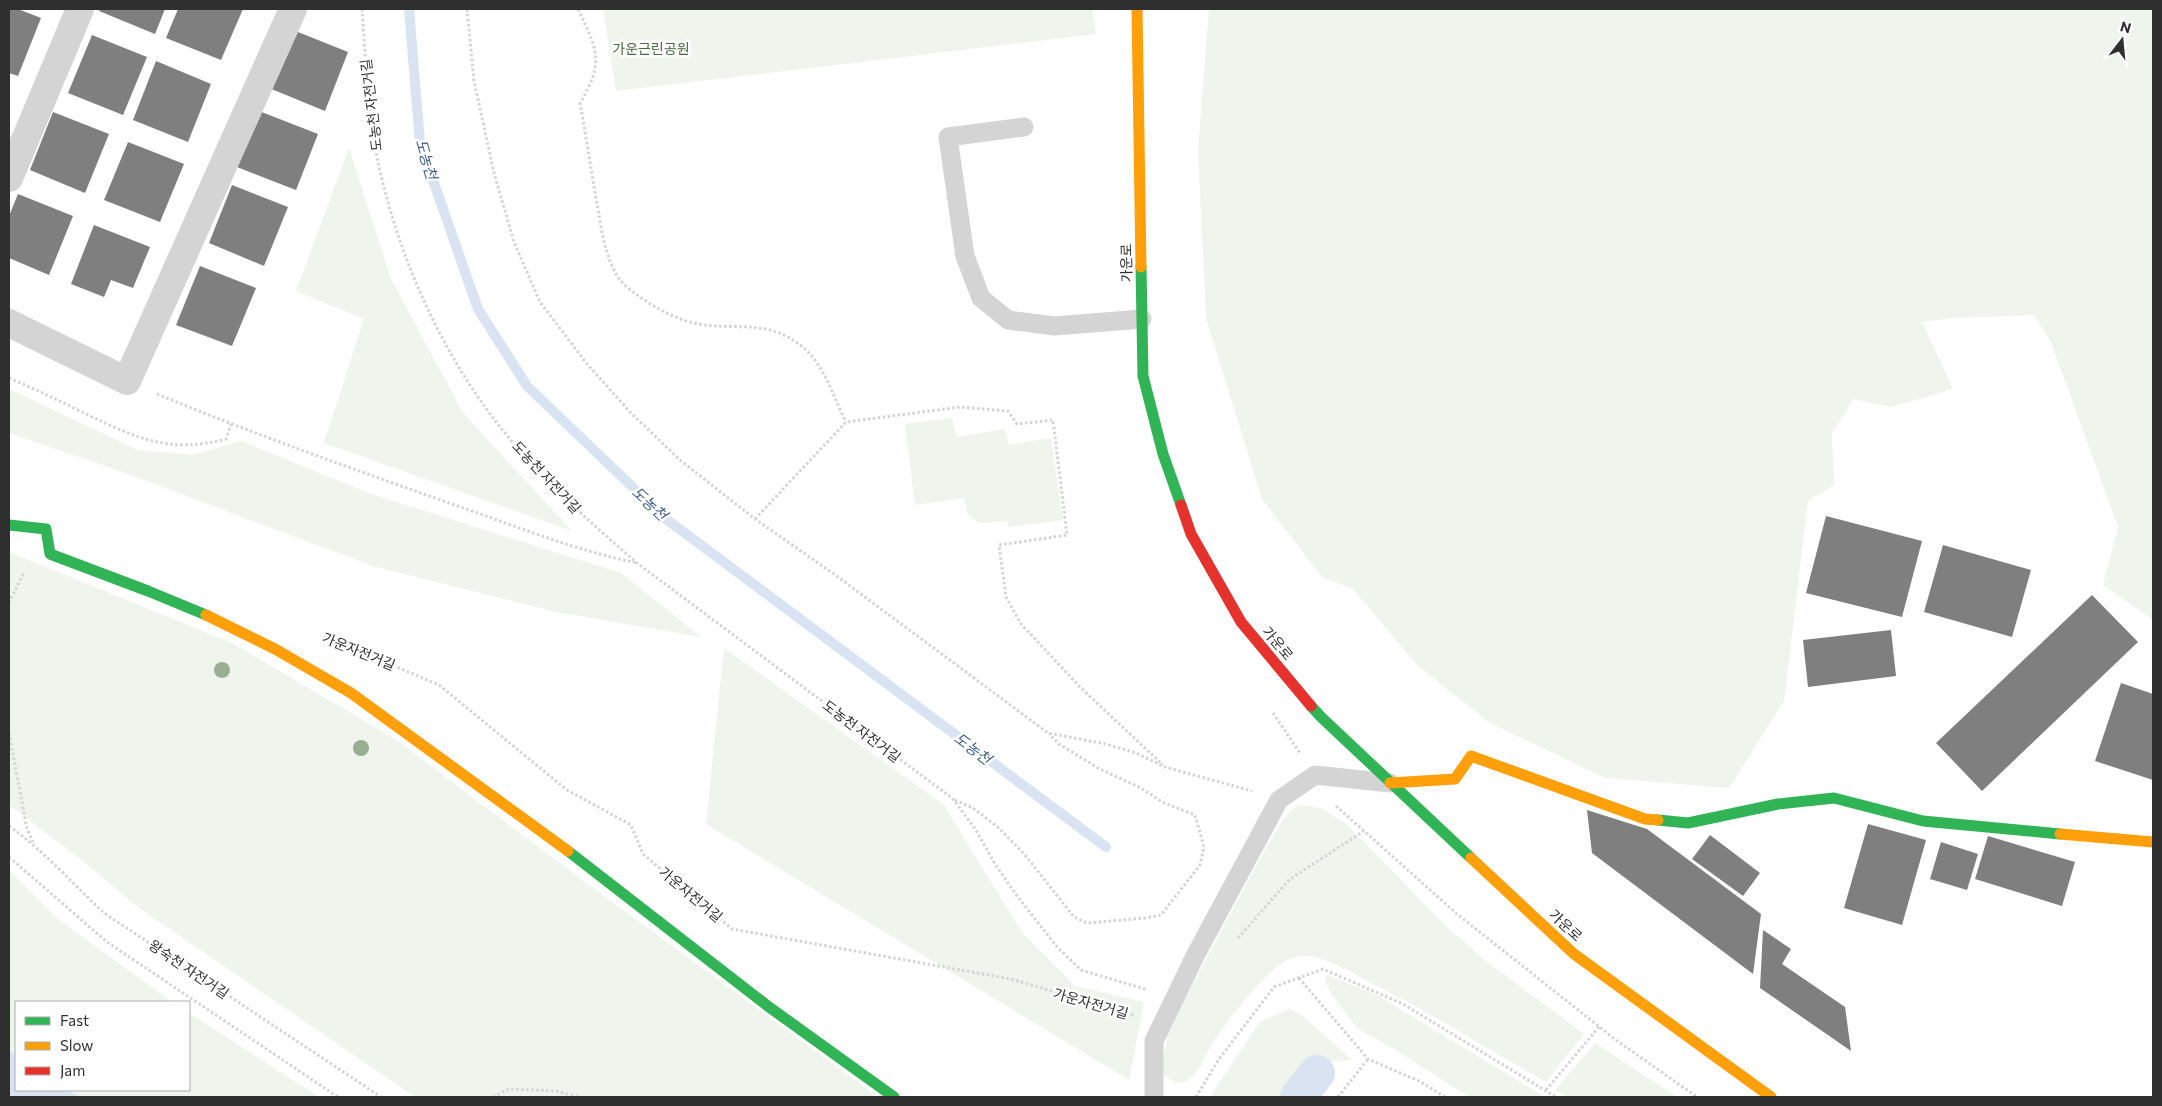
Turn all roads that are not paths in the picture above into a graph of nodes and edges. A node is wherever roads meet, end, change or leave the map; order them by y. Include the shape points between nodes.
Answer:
1 (80, 9) edge
2 (293, 9) edge
3 (1137, 9) edge
4 (1024, 127) dead end
5 (9, 178) edge
6 (1142, 320) junction
7 (9, 323) edge
8 (9, 525) edge
9 (1390, 783) junction
10 (2153, 842) edge
11 (894, 1097) edge
12 (1154, 1097) edge
13 (1771, 1097) edge

1 - 5 street
2 - 7 street via 127,381
3 - 6 street, 가운로
4 - 6 lane via 948,137 965,256 981,298 1008,320 1036,324 1054,326
6 - 9 street, 가운로 via 1143,376 1162,454 1191,534 1241,622 1322,718
8 - 11 street via 46,529 50,554 112,576 232,628 306,665 373,707 564,848 769,1009
9 - 10 street via 1455,779 1471,756 1645,819 1688,823 1778,804 1834,798 1923,821
9 - 12 lane via 1315,775 1279,800 1196,954 1154,1041
9 - 13 street, 가운로 via 1574,954

